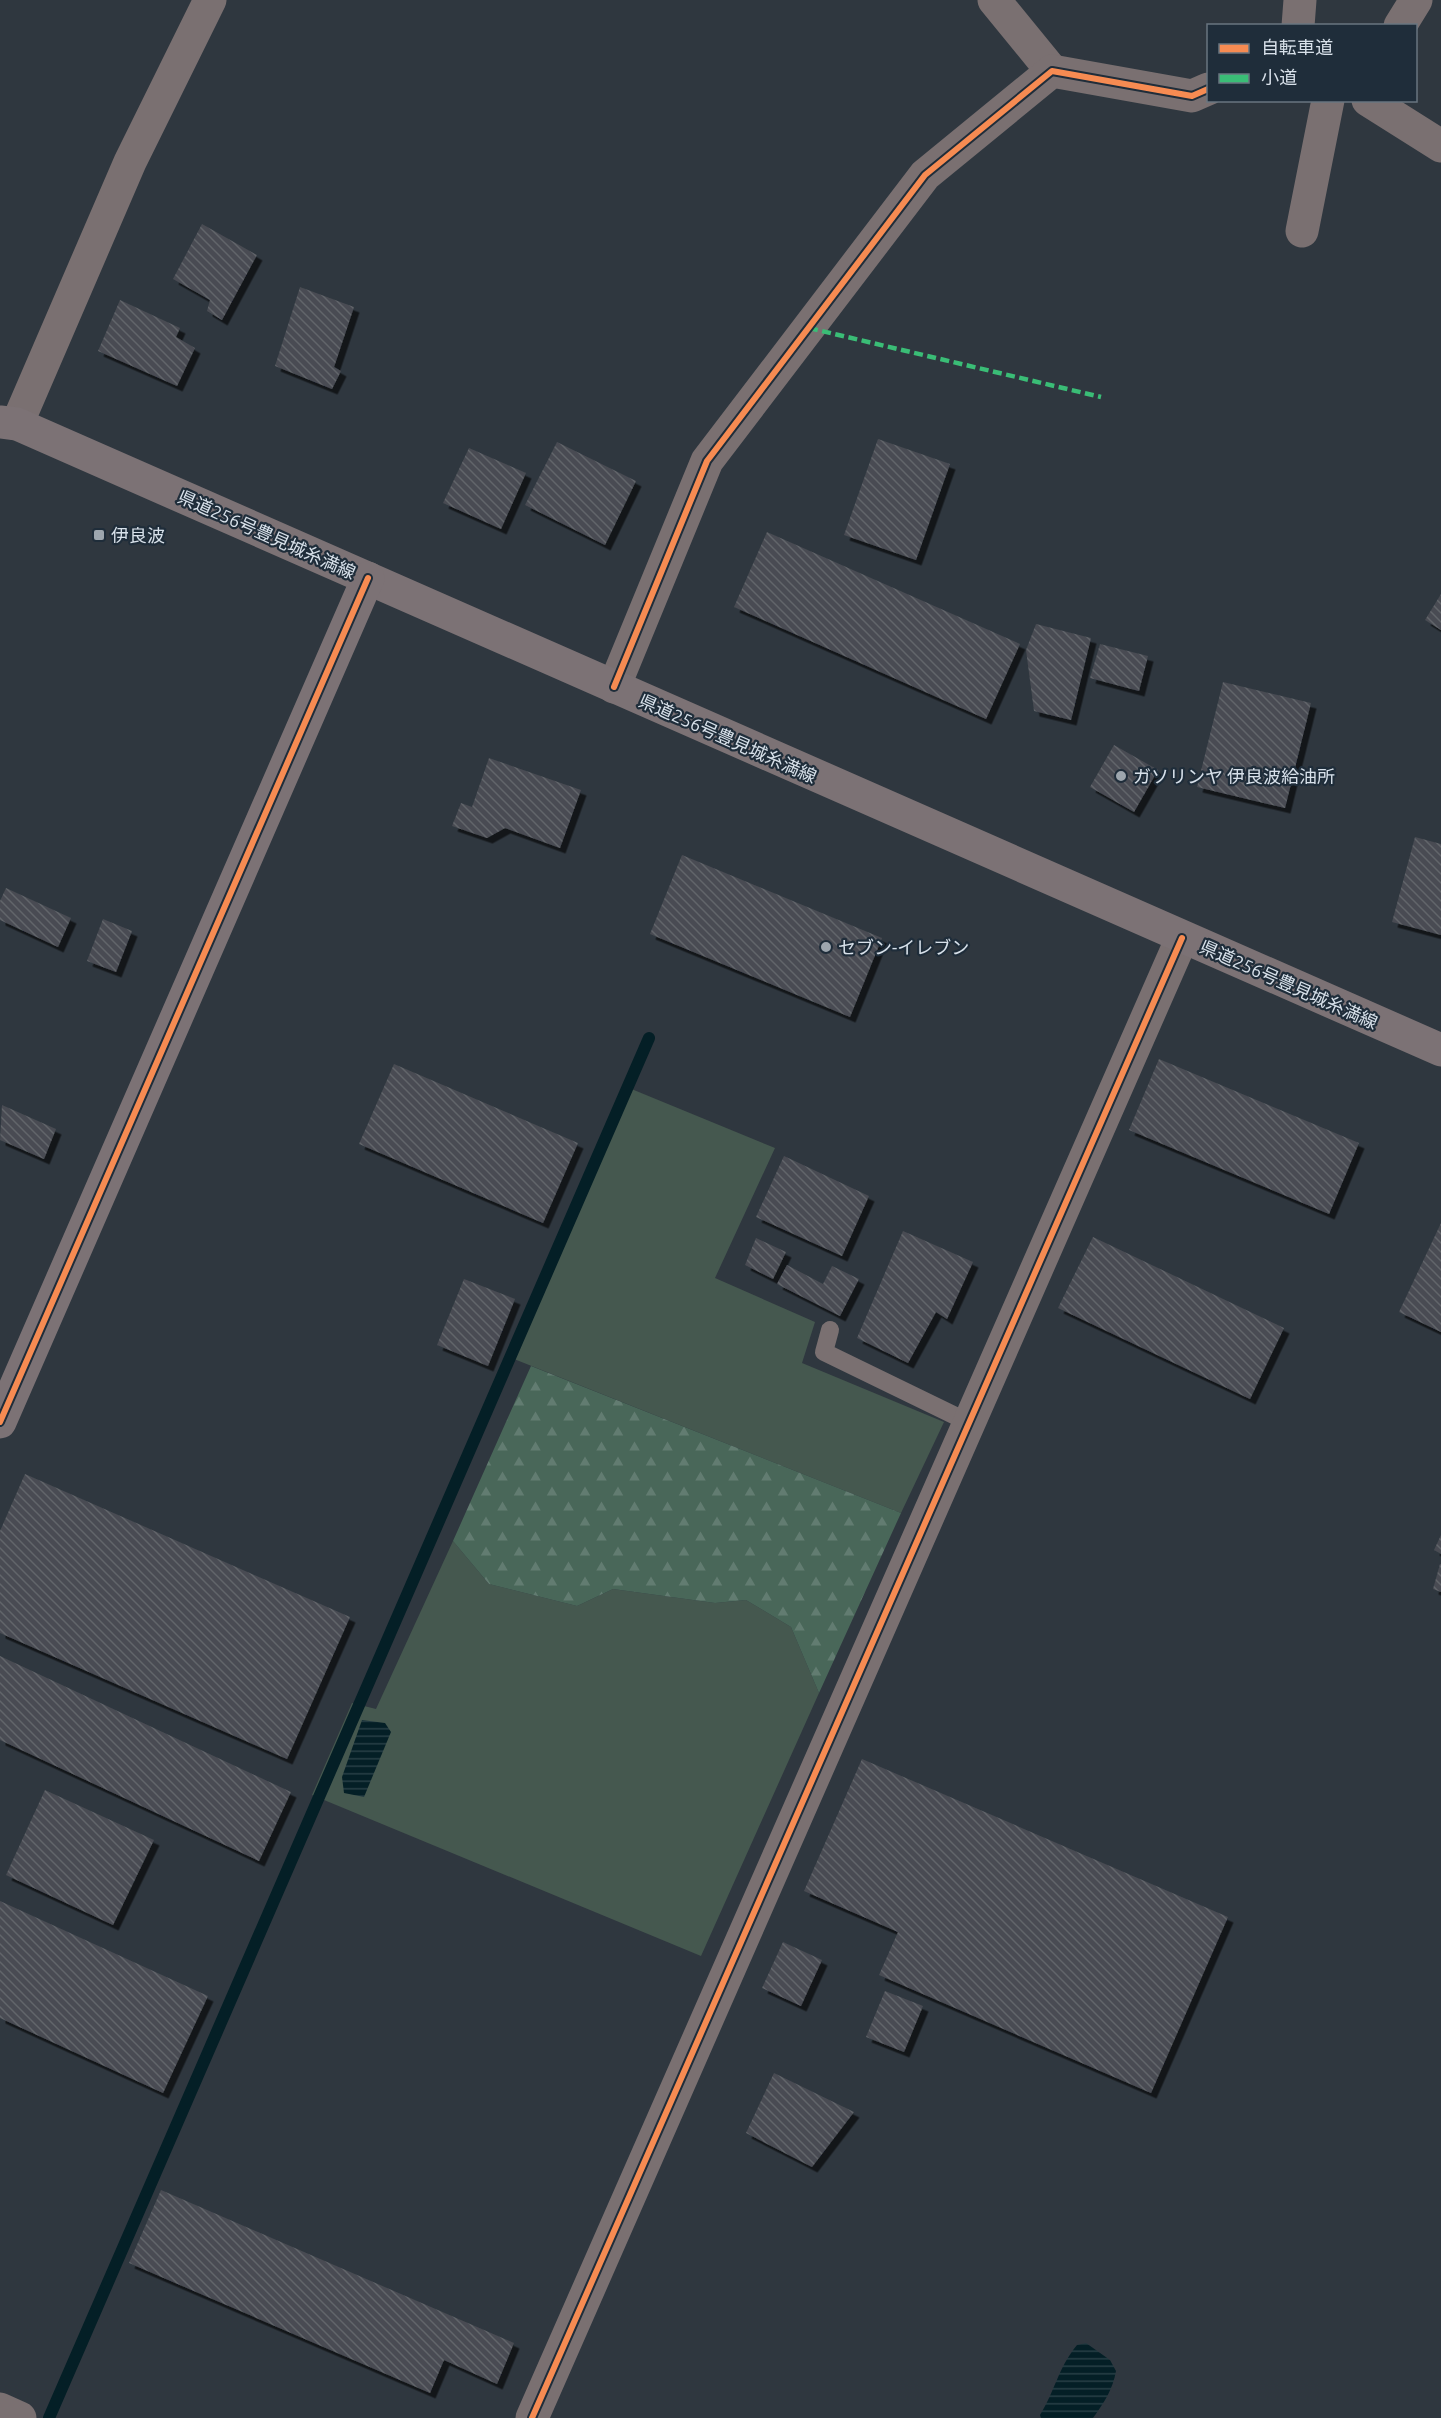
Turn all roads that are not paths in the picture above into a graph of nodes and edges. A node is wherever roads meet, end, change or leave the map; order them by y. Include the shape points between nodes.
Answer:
1 (210, 0) edge
2 (994, 0) edge
3 (1300, 0) edge
4 (1416, 0) edge
5 (1298, 24) edge
6 (1401, 24) edge
7 (1052, 71) junction
8 (1207, 90) edge
9 (1328, 102) edge
10 (1371, 102) edge
11 (1441, 146) edge
12 (1302, 231) dead end
13 (6, 418) edge
14 (368, 579) junction
15 (614, 687) junction
16 (1182, 938) junction
17 (1441, 1050) edge
18 (830, 1330) dead end
19 (0, 1422) edge
20 (969, 1423) junction
21 (0, 2409) edge
22 (20, 2418) edge
23 (532, 2418) edge

1 - 13 street
2 - 7 street
3 - 5 street
4 - 6 street
7 - 8 street via 1191,96
7 - 15 street via 925,175 707,461
9 - 12 street
10 - 11 street
13 - 14 main road, 県道256号豊見城糸満線
14 - 15 main road, 県道256号豊見城糸満線
14 - 19 main road
15 - 16 main road, 県道256号豊見城糸満線
16 - 17 main road, 県道256号豊見城糸満線
16 - 20 street
18 - 20 lane via 824,1352
20 - 23 street
21 - 22 street

